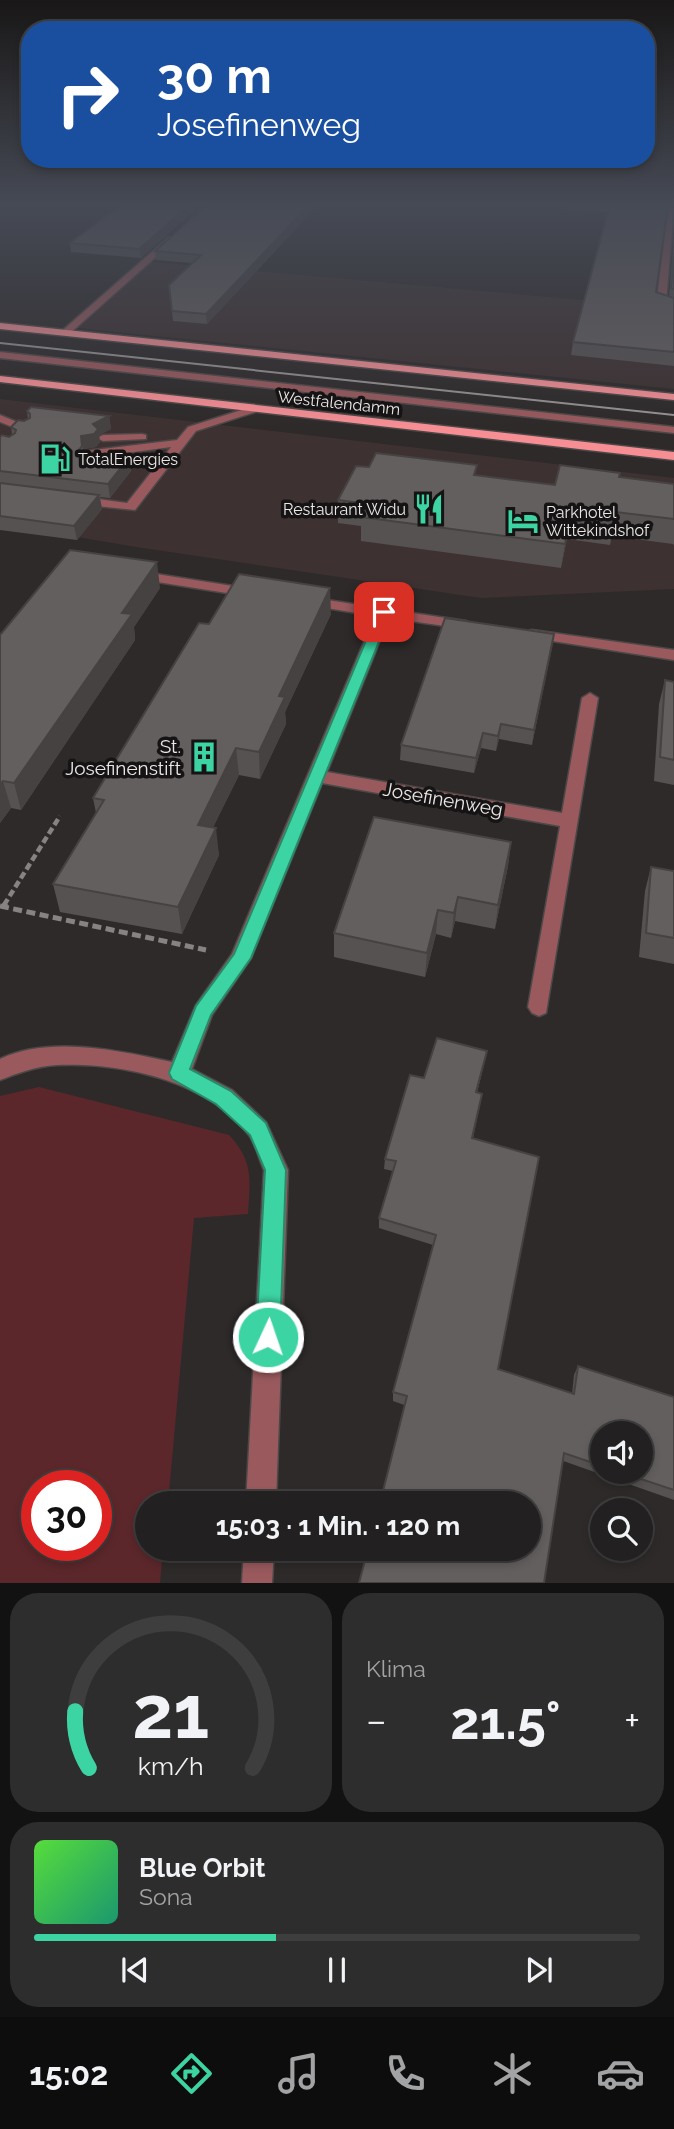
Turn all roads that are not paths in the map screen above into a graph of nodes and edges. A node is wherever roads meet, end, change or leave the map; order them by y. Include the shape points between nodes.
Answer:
1 (127, 278) edge
2 (664, 278) edge
3 (674, 306) edge
4 (0, 326) edge
5 (65, 333) junction
6 (0, 355) edge
7 (0, 379) edge
8 (674, 397) edge
9 (0, 405) edge
10 (254, 409) junction
11 (0, 418) edge
12 (25, 429) edge
13 (192, 429) junction
14 (674, 430) edge
15 (103, 439) edge
16 (179, 443) junction
17 (89, 454) edge
18 (674, 456) edge
19 (65, 499) edge
20 (115, 572) edge
21 (263, 594) edge
22 (290, 598) edge
23 (384, 612) junction
24 (481, 627) edge
25 (522, 633) edge
26 (674, 656) edge
27 (590, 698) dead end
28 (317, 776) junction
29 (570, 821) junction
30 (539, 1007) dead end
31 (0, 1070) edge
32 (179, 1073) junction
33 (262, 1491) edge
34 (258, 1561) edge
35 (257, 1583) edge

1 - 5 street
2 - 3 street via 661,305
4 - 5 main road
5 - 8 main road
6 - 14 street
7 - 10 main road, Westfalendamm
9 - 11 street
10 - 13 street
10 - 18 main road, Westfalendamm
11 - 12 street
13 - 15 street
13 - 16 street
16 - 17 street
16 - 19 street via 130,507
20 - 21 street
22 - 23 street
23 - 24 street
23 - 28 street
25 - 26 street
27 - 29 street
28 - 29 street, Josefinenweg
28 - 32 street via 241,958 203,1011
29 - 30 street
31 - 32 street via 57,1056 120,1060
32 - 33 street via 224,1097 258,1129 275,1170
34 - 35 street

